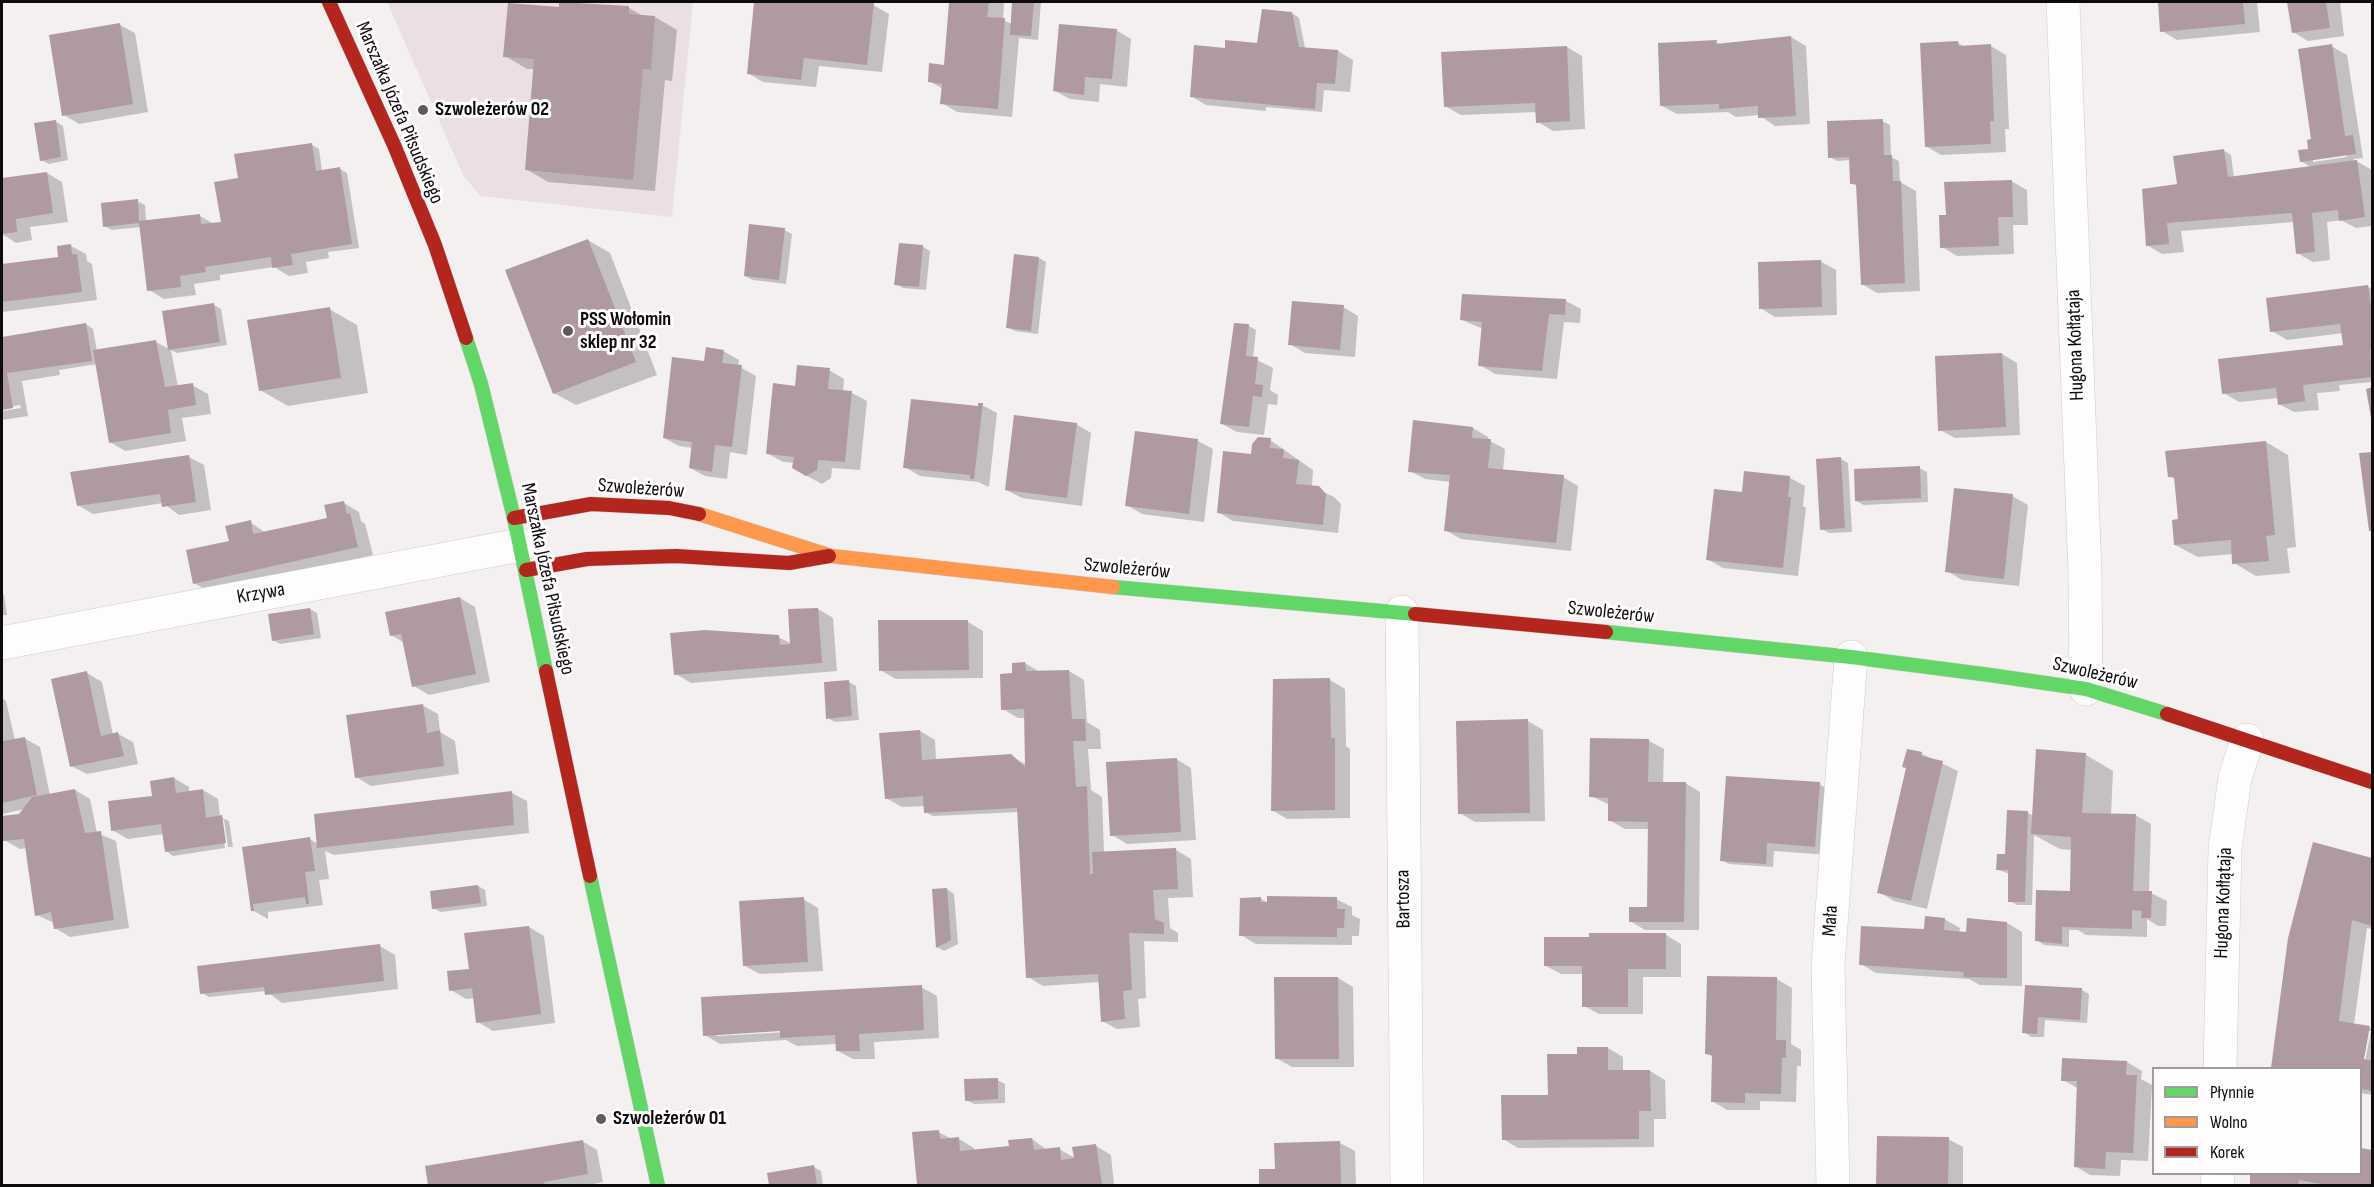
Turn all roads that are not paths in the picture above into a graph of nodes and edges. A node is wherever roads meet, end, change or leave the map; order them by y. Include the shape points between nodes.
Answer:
1 (329, 2) edge
2 (2063, 2) edge
3 (520, 544) junction
4 (831, 556) junction
5 (1402, 612) junction
6 (2, 643) edge
7 (1851, 657) junction
8 (2086, 689) junction
9 (2247, 740) junction
10 (2373, 782) edge
11 (2220, 1067) edge
12 (658, 1185) edge
13 (1407, 1185) edge
14 (1833, 1185) edge

1 - 3 street, Marszałka Józefa Piłsudskiego via 435,245 481,384
2 - 8 street, Hugona Kołłątaja
3 - 4 street, Szwoleżerów via 587,559 676,556 789,563
3 - 4 street, Szwoleżerów via 591,504 669,508 718,518
3 - 6 street, Krzywa
3 - 12 street, Marszałka Józefa Piłsudskiego
4 - 5 street, Szwoleżerów via 1033,580
5 - 7 street, Szwoleżerów
5 - 13 street, Bartosza
7 - 8 street, Szwoleżerów
7 - 14 street, Mała via 1828,965
8 - 9 street, Szwoleżerów
9 - 10 street, Szwoleżerów
9 - 11 street, Hugona Kołłątaja via 2235,778 2225,849

